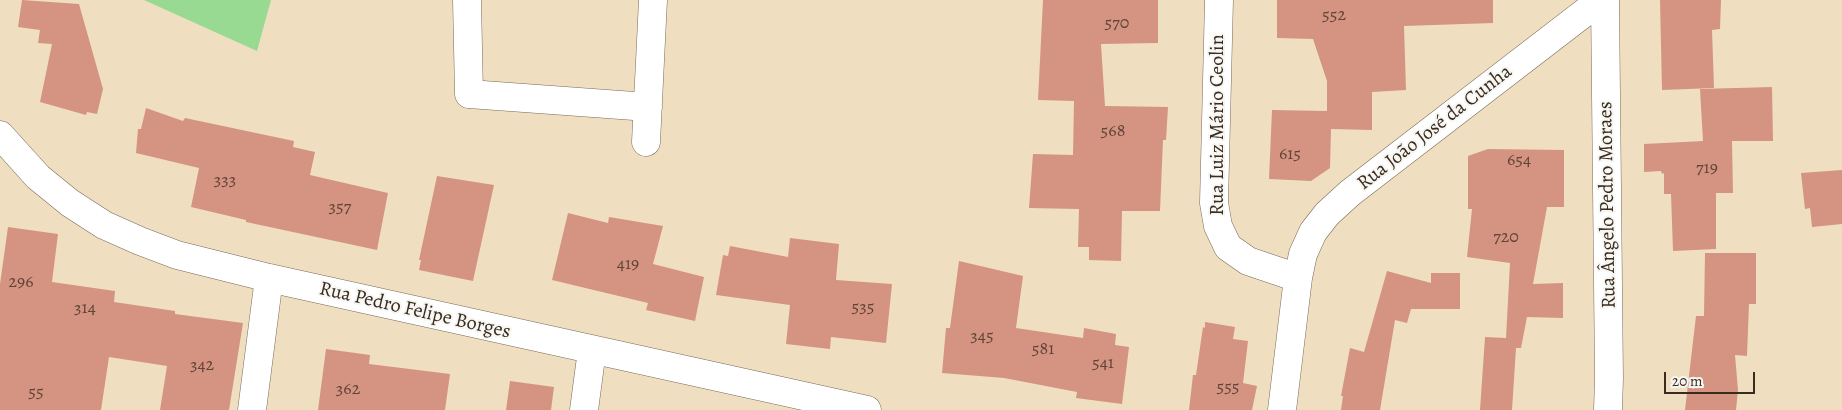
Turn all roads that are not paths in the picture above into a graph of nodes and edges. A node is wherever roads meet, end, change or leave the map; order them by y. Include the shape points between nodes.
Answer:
1 (467, 0) edge
2 (653, 0) edge
3 (1219, 0) edge
4 (1602, 0) edge
5 (1605, 0) edge
6 (648, 107) junction
7 (0, 135) edge
8 (646, 142) dead end
9 (269, 278) junction
10 (1298, 278) junction
11 (592, 350) junction
12 (252, 410) edge
13 (584, 410) edge
14 (867, 410) edge
15 (1282, 410) edge
16 (1608, 410) edge

1 - 6 street via 469,94
2 - 6 street
3 - 10 street, Rua Luiz Mário Ceolin via 1214,204 1218,226 1228,247 1248,261
4 - 10 street, Rua João José da Cunha via 1327,214 1313,232 1303,254
5 - 16 street, Rua Ângelo Pedro Moraes
6 - 8 street
7 - 9 street, Rua Pedro Felipe Borges via 38,177 104,226 178,255
9 - 11 street, Rua Pedro Felipe Borges
9 - 12 street
10 - 15 street
11 - 13 street
11 - 14 street, Rua Pedro Felipe Borges

